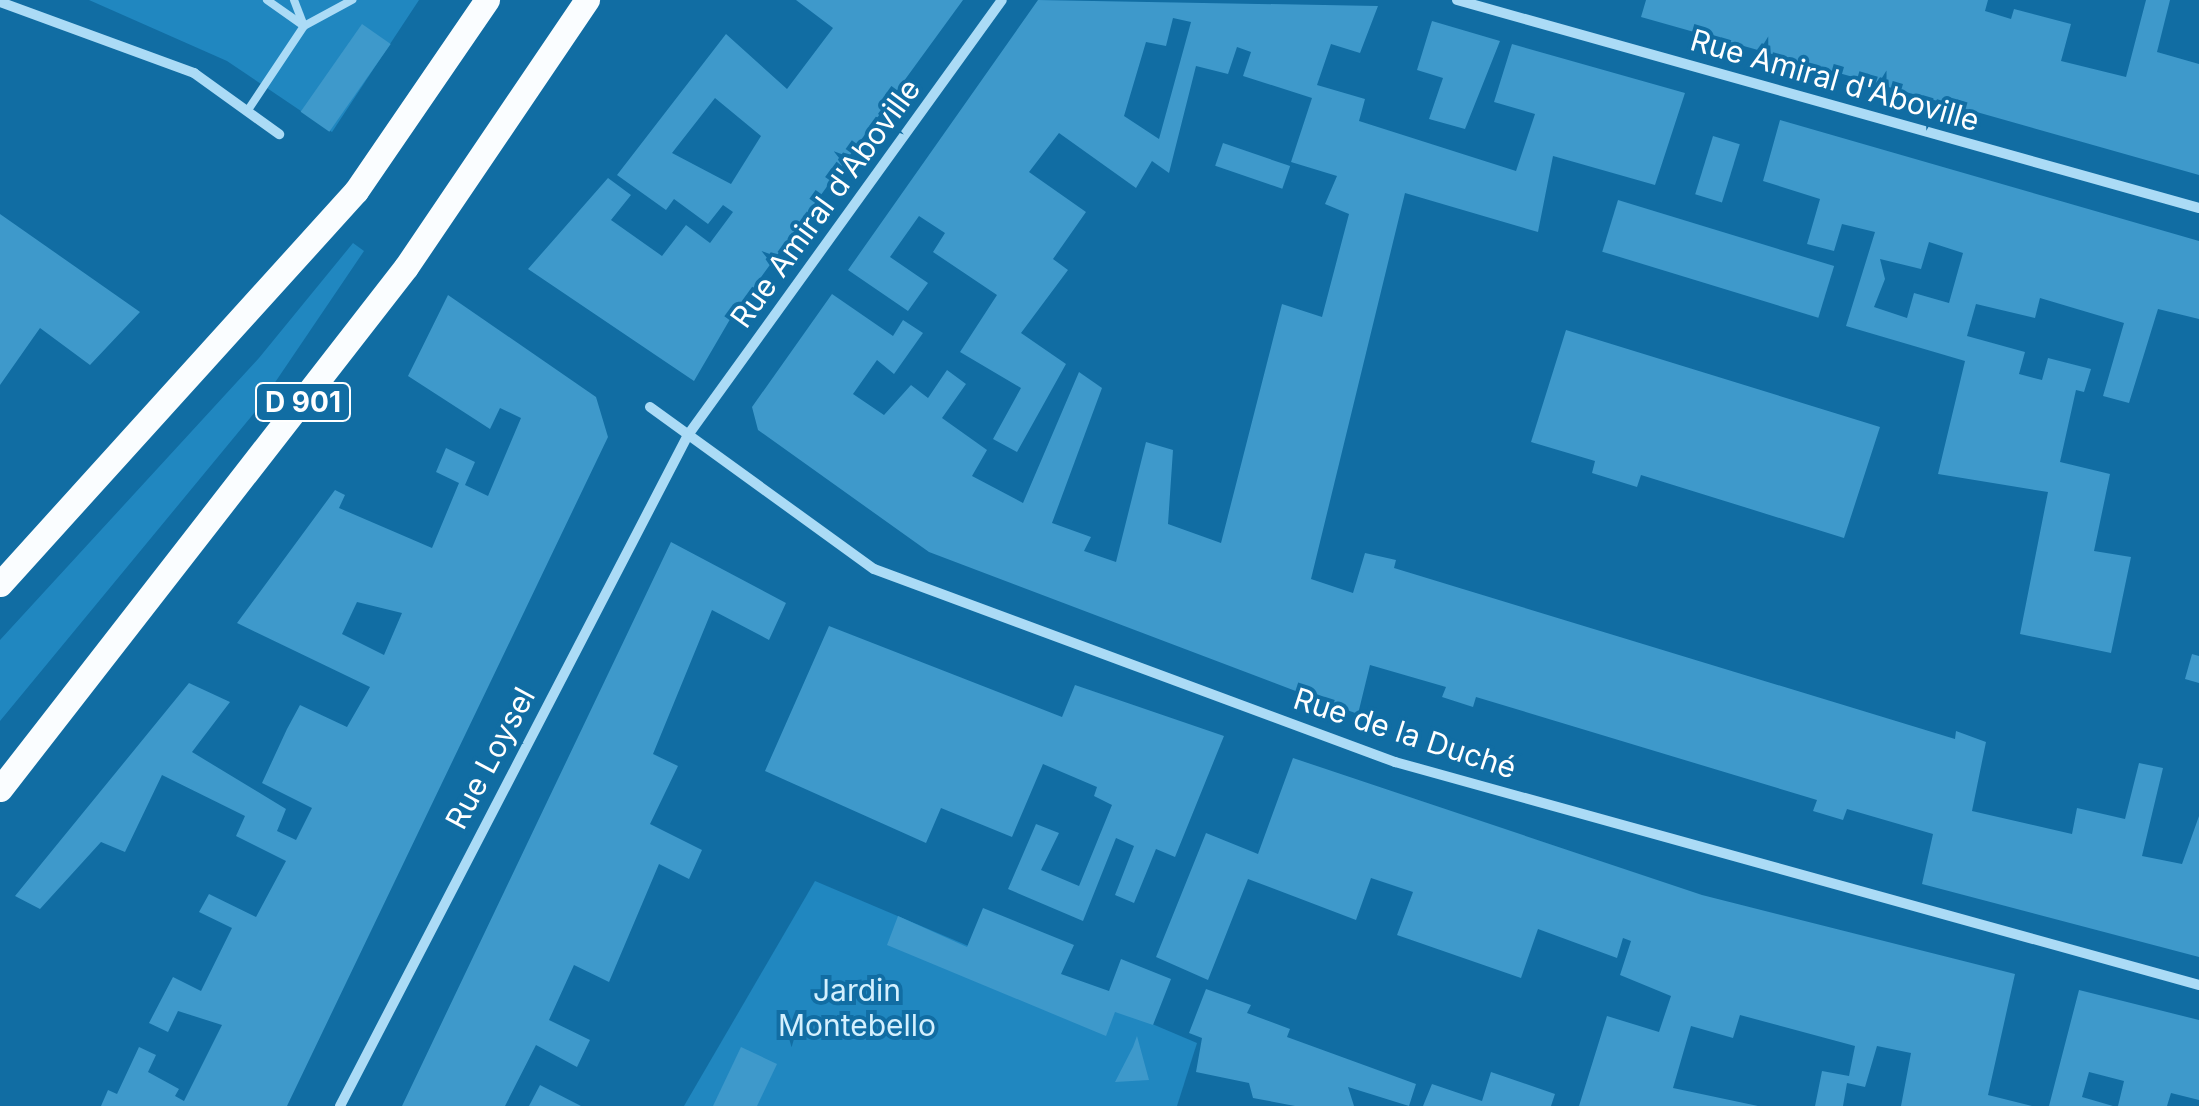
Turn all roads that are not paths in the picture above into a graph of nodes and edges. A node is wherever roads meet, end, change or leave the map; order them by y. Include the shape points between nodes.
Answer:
1 (267, 0) edge
2 (294, 0) edge
3 (352, 0) edge
4 (487, 0) edge
5 (587, 0) edge
6 (1002, 0) edge
7 (1457, 0) edge
8 (0, 2) edge
9 (304, 26) junction
10 (250, 107) junction
11 (279, 134) dead end
12 (2199, 208) edge
13 (650, 407) dead end
14 (688, 435) junction
15 (0, 584) edge
16 (0, 789) edge
17 (2199, 985) edge
18 (340, 1106) edge

1 - 9 lane
2 - 9 lane
3 - 9 lane
4 - 15 main road via 356,190
5 - 16 main road, D 901 via 406,266
6 - 14 street, Rue Amiral d'Aboville
7 - 12 street, Rue Amiral d'Aboville
8 - 10 street via 194,74
9 - 10 lane
10 - 11 street
13 - 14 street, Rue de la Duché
14 - 17 street, Rue de la Duché via 874,569 1377,756
14 - 18 street, Rue Loysel

